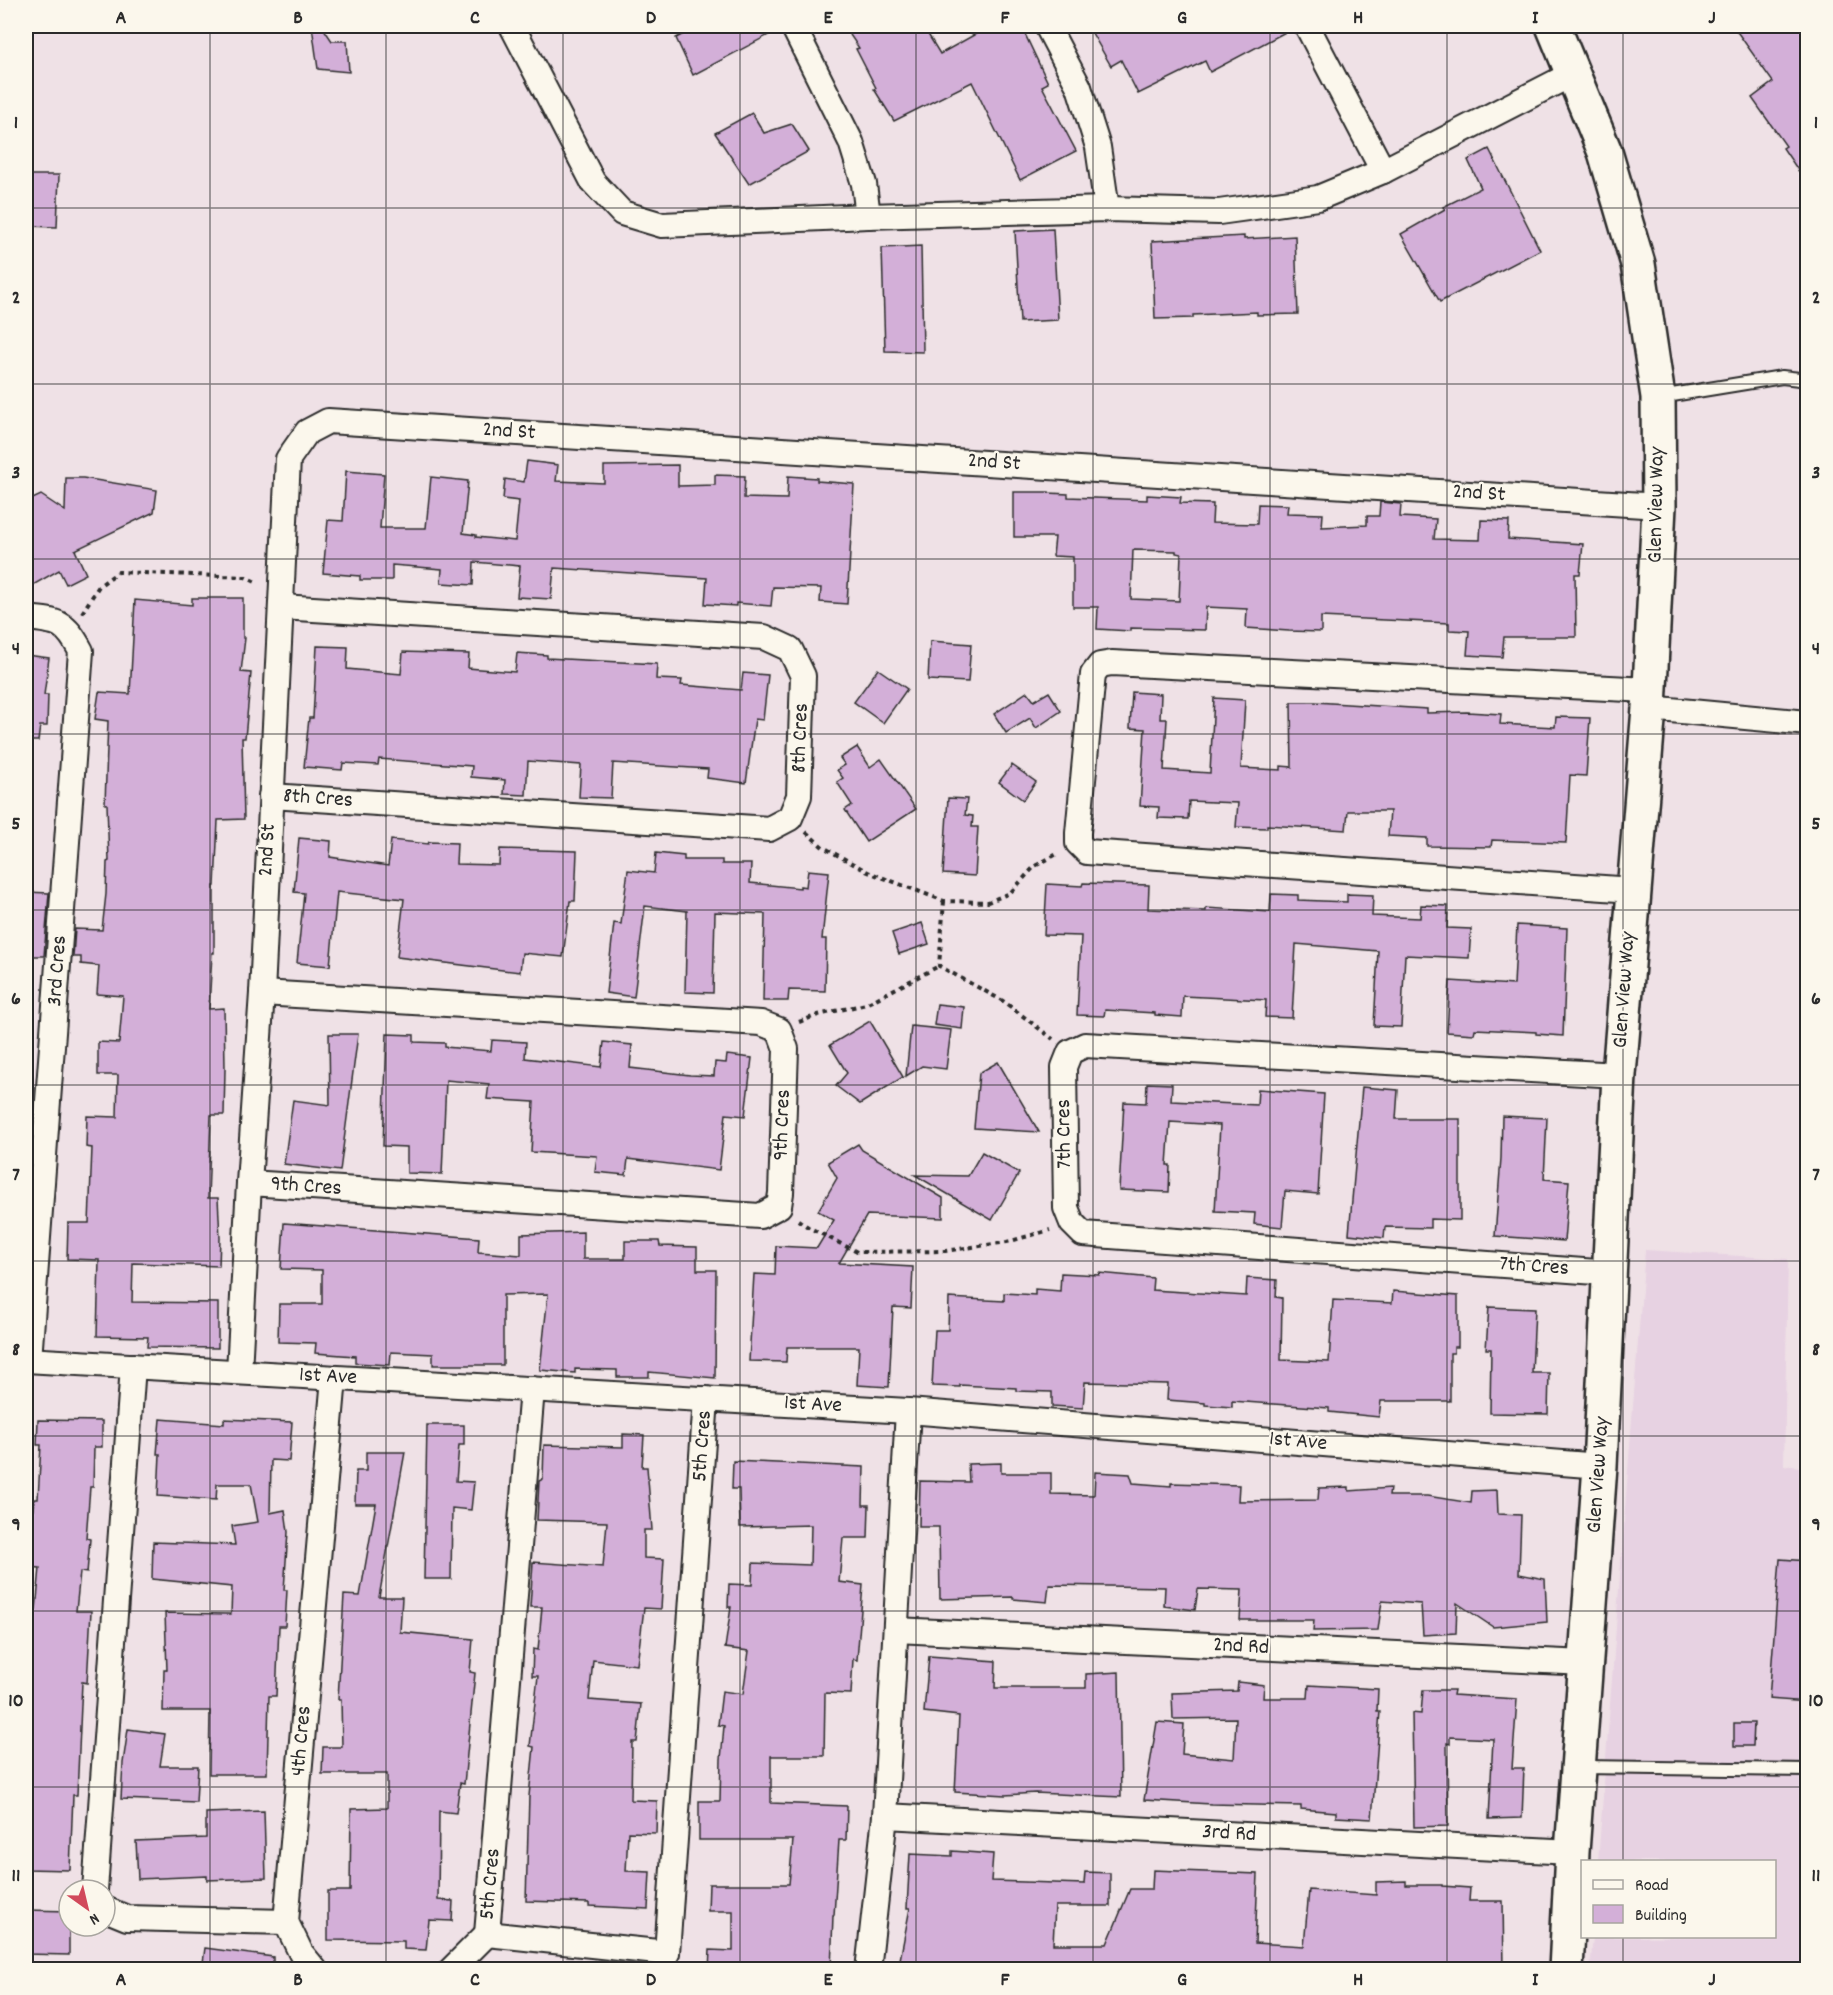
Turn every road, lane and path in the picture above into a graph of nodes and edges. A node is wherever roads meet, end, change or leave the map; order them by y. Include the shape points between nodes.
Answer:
1 (512, 26) edge
2 (793, 26) edge
3 (1047, 26) edge
4 (1307, 26) edge
5 (1554, 26) edge
6 (1574, 73) junction
7 (1383, 171) junction
8 (1107, 209) junction
9 (868, 216) junction
10 (1808, 380) edge
11 (1658, 397) junction
12 (1659, 506) junction
13 (281, 607) junction
14 (26, 618) edge
15 (71, 632) junction
16 (1649, 699) junction
17 (1808, 723) edge
18 (271, 796) junction
19 (790, 818) junction
20 (1078, 843) junction
21 (1633, 890) junction
22 (944, 901) junction
23 (939, 966) junction
24 (262, 993) junction
25 (779, 1030) junction
26 (1070, 1052) junction
27 (1619, 1075) junction
28 (249, 1183) junction
29 (779, 1206) junction
30 (1072, 1223) junction
31 (1610, 1273) junction
32 (27, 1360) edge
33 (133, 1366) junction
34 (239, 1372) junction
35 (334, 1378) junction
36 (532, 1389) junction
37 (706, 1399) junction
38 (908, 1411) junction
39 (1600, 1466) junction
40 (896, 1630) junction
41 (1586, 1663) junction
42 (1578, 1767) junction
43 (1808, 1770) edge
44 (885, 1816) junction
45 (1572, 1852) junction
46 (96, 1878) edge
47 (117, 1914) edge
48 (286, 1922) junction
49 (488, 1934) junction
50 (669, 1961) edge
51 (315, 1970) edge
52 (451, 1970) edge
53 (868, 1970) edge
54 (1566, 1970) edge

1 - 9 street via 593,182 622,213 662,225
2 - 9 street via 851,141 864,184
3 - 8 street via 1079,87 1098,147
4 - 7 street
5 - 6 street, Glen View Way
6 - 7 street
6 - 11 street, Glen View Way via 1605,152 1638,264
7 - 8 street via 1318,198 1219,212
8 - 9 street
10 - 11 lane via 1782,377
11 - 12 street, Glen View Way
12 - 13 street, 2nd St via 328,421 307,432 288,459
12 - 16 street, Glen View Way
13 - 15 path via 262,585 245,578 118,572 99,586
13 - 18 street, 2nd St
13 - 19 street, 8th Cres via 764,637 790,649 803,676 799,796
14 - 15 street via 51,620
15 - 32 street, 3rd Cres via 81,651
16 - 17 street
16 - 20 street via 1100,665 1093,674
16 - 21 street, Glen View Way
18 - 19 street, 8th Cres via 769,830
18 - 24 street, 2nd St
19 - 22 path via 822,847 858,867
20 - 21 street via 1087,852
20 - 22 path via 1035,866 1010,893 988,902
21 - 27 street, Glen View Way
22 - 23 path
23 - 25 path via 866,1004 818,1015
23 - 26 path via 1003,1001
24 - 25 street via 761,1023
24 - 28 street, 2nd St
25 - 29 street, 9th Cres via 786,1049
26 - 27 street via 1085,1045
26 - 30 street, 7th Cres via 1064,1067 1066,1208
27 - 31 street, Glen View Way
28 - 29 street, 9th Cres via 760,1216
28 - 34 street, 2nd St
29 - 30 path via 808,1227 857,1252 956,1249 1008,1242
30 - 31 street, 7th Cres via 1083,1234
31 - 39 street, Glen View Way
32 - 33 street, 1st Ave
33 - 34 street, 1st Ave
33 - 46 street
34 - 35 street, 1st Ave
35 - 36 street, 1st Ave
35 - 48 street, 4th Cres
36 - 37 street, 1st Ave
36 - 49 street, 5th Cres
37 - 38 street, 1st Ave
37 - 50 street, 5th Cres
38 - 39 street, 1st Ave
38 - 40 street
39 - 41 street, Glen View Way
40 - 41 street, 2nd Rd
40 - 44 street
41 - 42 street, Glen View Way
42 - 43 lane
42 - 45 street, Glen View Way
44 - 45 street, 3rd Rd
44 - 53 street
45 - 54 street, Glen View Way
47 - 48 street via 127,1918
48 - 51 street via 301,1953
49 - 50 street, 5th Cres
49 - 52 street

